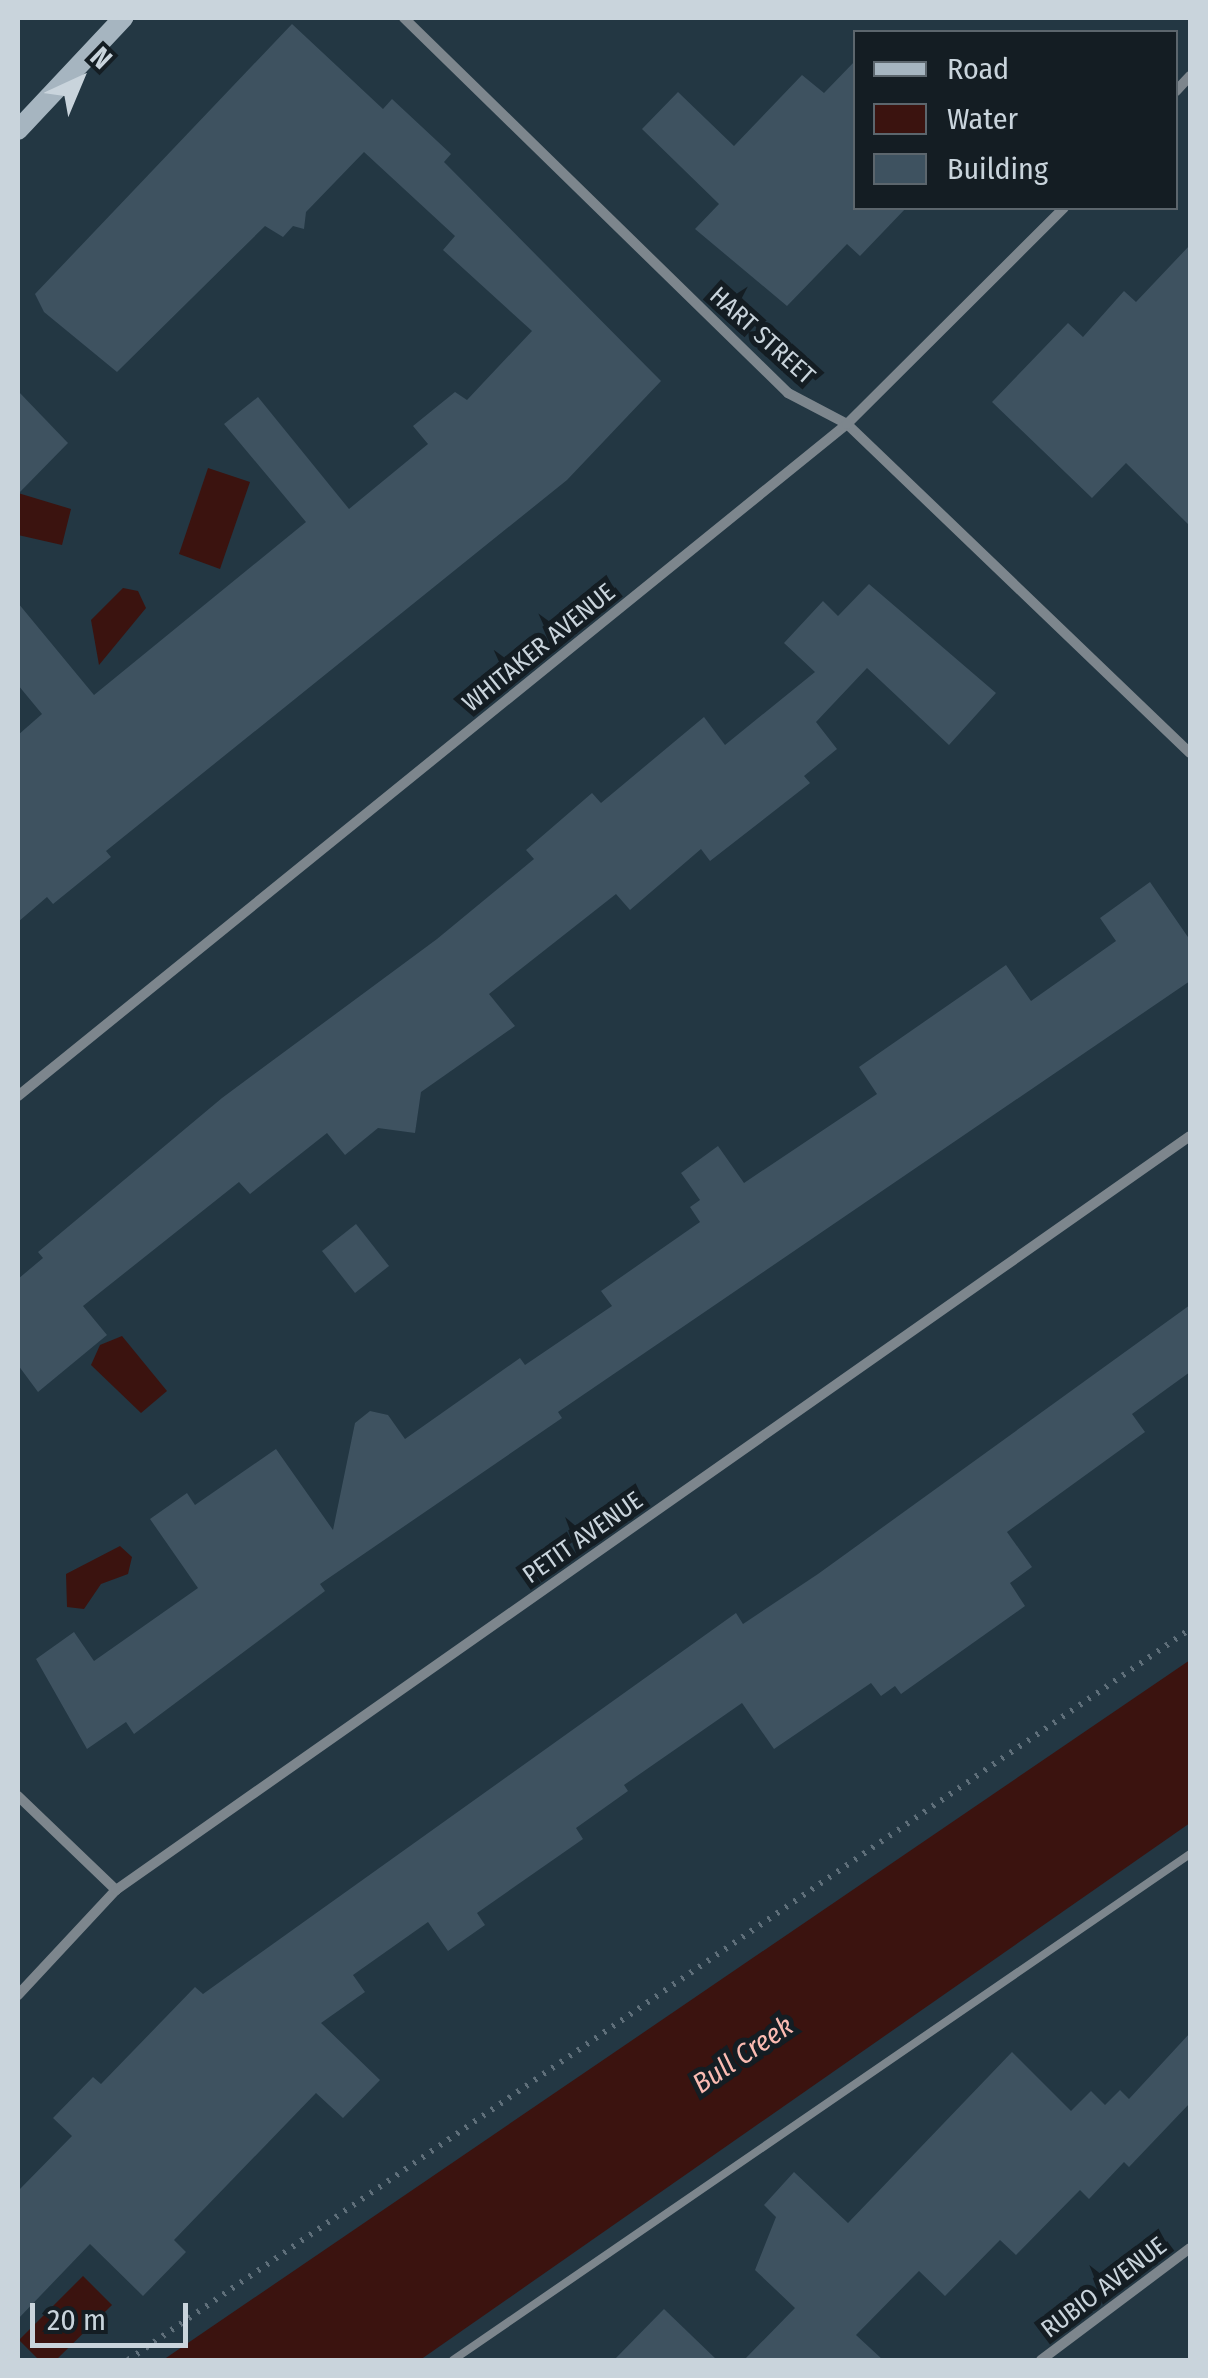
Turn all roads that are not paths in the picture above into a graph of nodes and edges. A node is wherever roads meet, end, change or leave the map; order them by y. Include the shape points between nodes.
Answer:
1 (123, 18) edge
2 (404, 18) edge
3 (18, 130) edge
4 (1062, 210) edge
5 (847, 424) junction
6 (1190, 753) edge
7 (18, 1096) edge
8 (1190, 1136) edge
9 (18, 1796) edge
10 (1190, 1854) edge
11 (116, 1890) junction
12 (18, 1995) edge
13 (1190, 2248) edge
14 (453, 2360) edge
15 (1041, 2360) edge

1 - 3 street
2 - 5 street, HART STREET via 788,393
4 - 5 street, WHITAKER AVENUE
5 - 6 street, HART STREET
5 - 7 street, WHITAKER AVENUE
8 - 11 street, PETIT AVENUE
9 - 11 street
10 - 14 lane
11 - 12 street, PETIT AVENUE
13 - 15 street, RUBIO AVENUE

